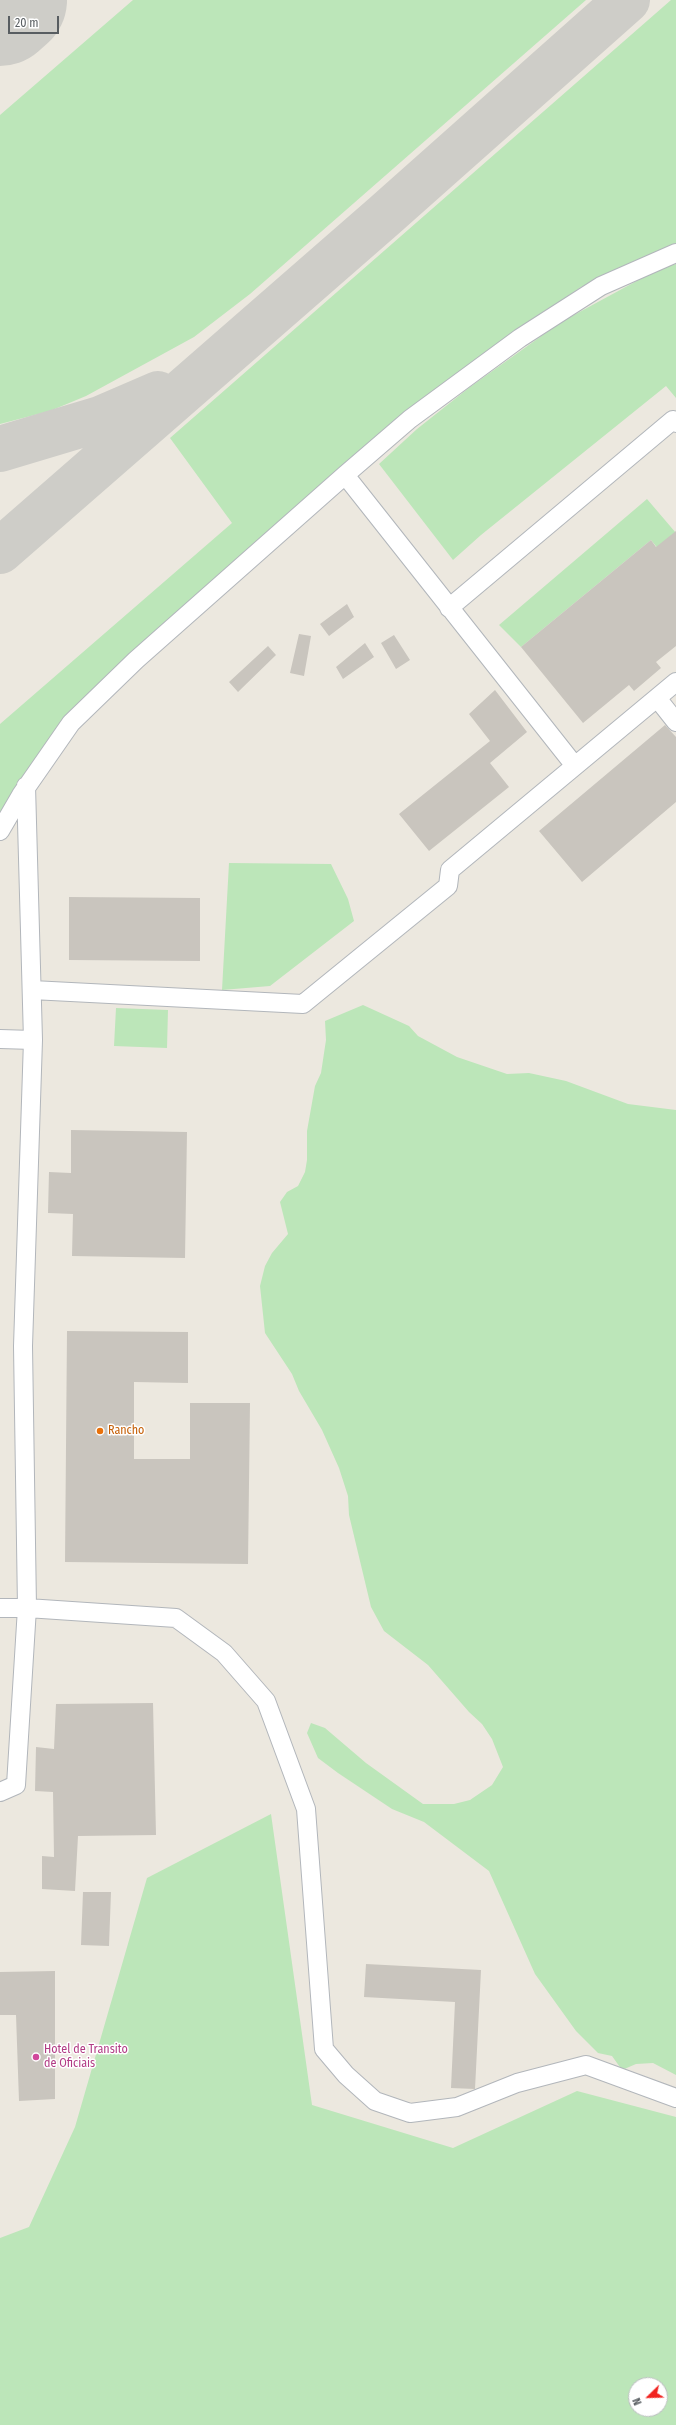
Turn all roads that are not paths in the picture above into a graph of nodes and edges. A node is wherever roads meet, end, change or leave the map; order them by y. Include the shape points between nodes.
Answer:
1 (676, 253) edge
2 (676, 423) edge
3 (345, 475) junction
4 (449, 608) junction
5 (676, 682) edge
6 (657, 698) junction
7 (676, 722) edge
8 (575, 766) junction
9 (26, 786) junction
10 (0, 831) edge
11 (32, 990) junction
12 (0, 1039) edge
13 (33, 1040) junction
14 (0, 1608) edge
15 (27, 1608) junction
16 (0, 1792) edge
17 (676, 2098) edge

1 - 3 lane via 600,286 520,338 410,419
2 - 4 lane via 673,420
3 - 4 lane
3 - 9 lane via 136,660 71,723
4 - 8 lane
5 - 6 lane
6 - 7 lane
6 - 8 lane
8 - 11 lane via 450,870 448,886 303,1004
9 - 10 lane
9 - 11 lane
11 - 13 lane
12 - 13 lane
13 - 15 lane via 24,1346
14 - 15 lane
15 - 16 lane via 16,1785
15 - 17 lane via 176,1618 224,1653 266,1700 306,1809 324,2049 346,2075 375,2100 410,2113 457,2106 517,2083 586,2065

